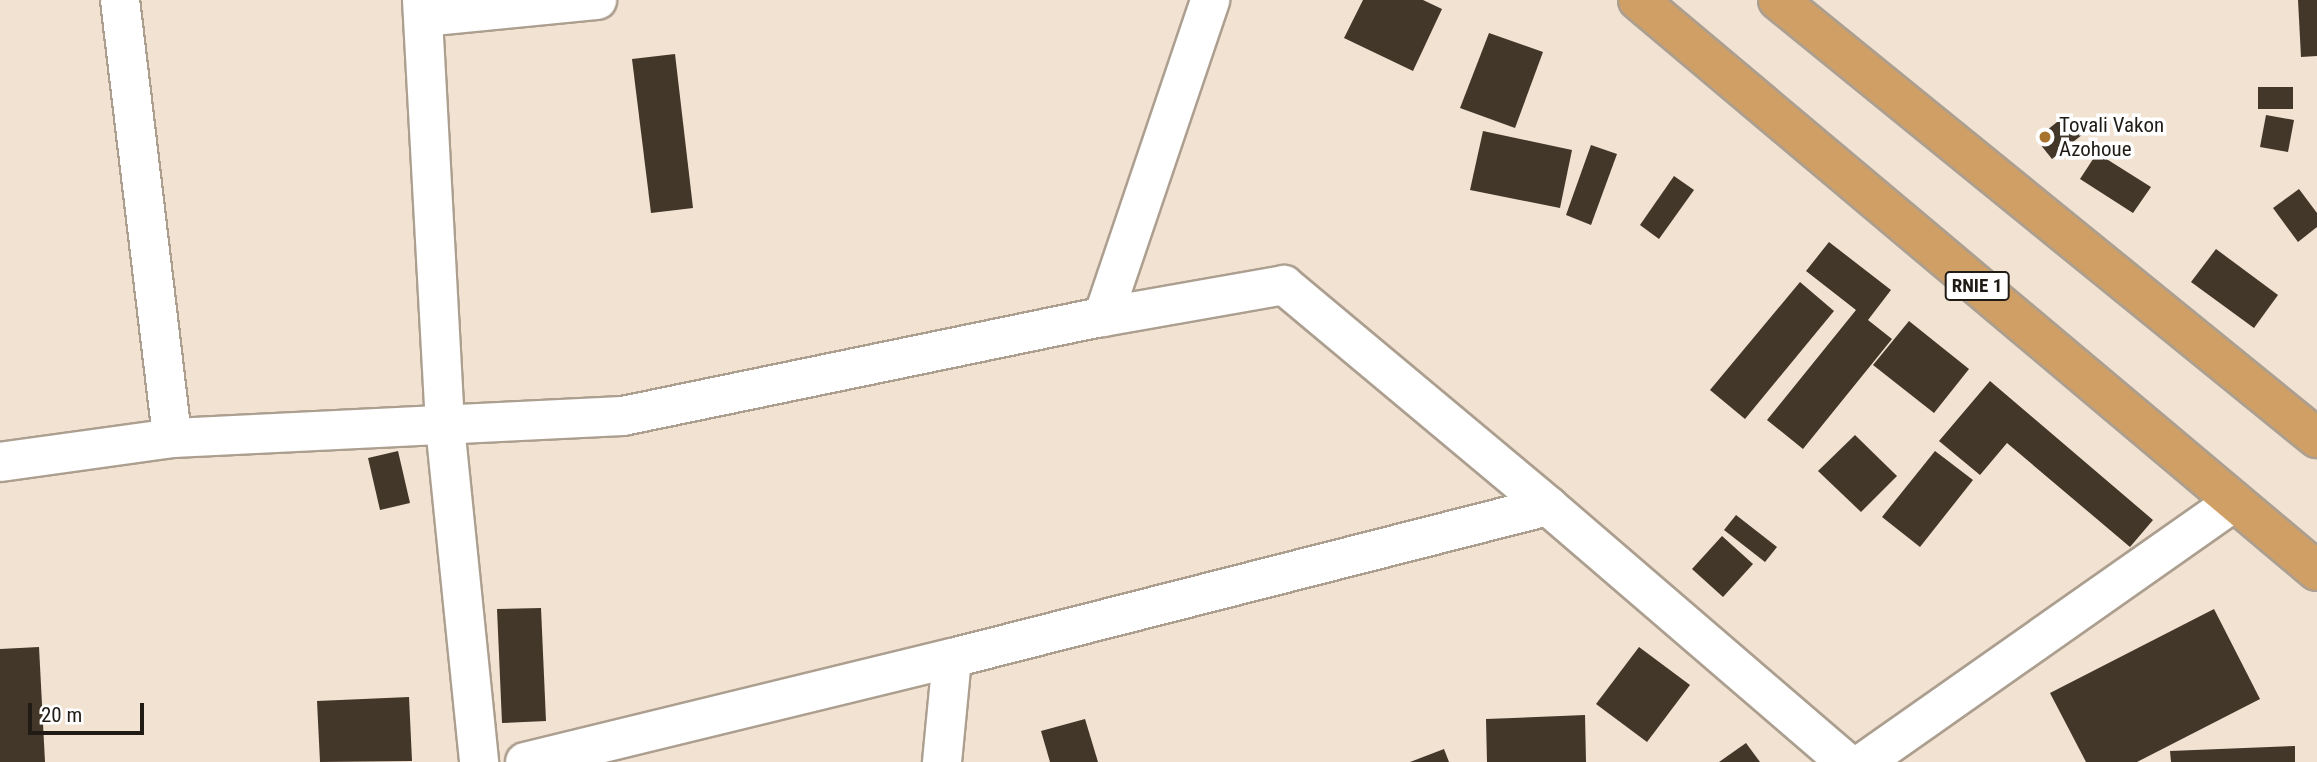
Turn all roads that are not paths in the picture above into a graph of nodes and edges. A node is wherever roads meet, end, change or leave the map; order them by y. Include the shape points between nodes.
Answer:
1 (120, 0) edge
2 (597, 0) edge
3 (1210, 0) edge
4 (1638, 0) edge
5 (1778, 0) edge
6 (423, 8) edge
7 (1103, 317) junction
8 (445, 426) junction
9 (2317, 438) edge
10 (172, 439) junction
11 (0, 462) edge
12 (2233, 503) junction
13 (1548, 506) junction
14 (2317, 571) edge
15 (952, 658) junction
16 (479, 762) edge
17 (525, 762) edge
18 (942, 762) edge
19 (1846, 762) edge
20 (1864, 762) edge

1 - 10 street
2 - 6 street
3 - 7 street
4 - 12 highway, RNIE 1
5 - 9 highway
6 - 8 street
7 - 8 street via 623,416
7 - 13 street via 1284,285
8 - 10 street
8 - 16 street
10 - 11 street
12 - 14 highway, RNIE 1
12 - 20 street
13 - 15 street
13 - 19 street
15 - 17 street
15 - 18 street

